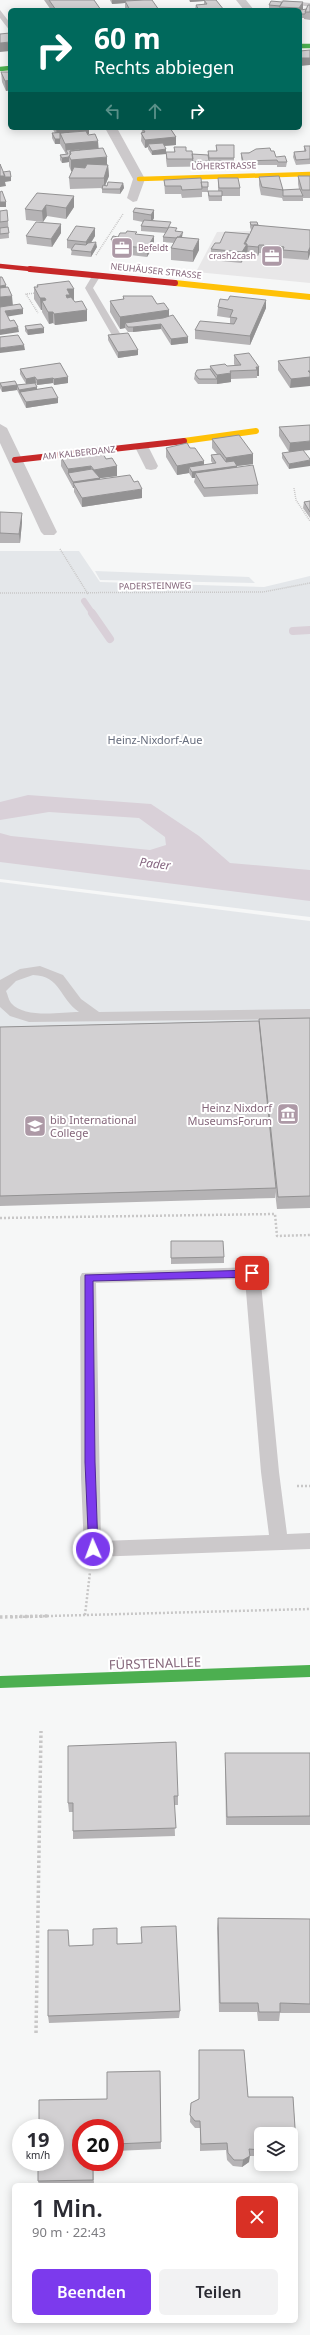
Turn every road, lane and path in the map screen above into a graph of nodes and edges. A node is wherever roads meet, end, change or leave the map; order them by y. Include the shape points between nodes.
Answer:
1 (241, 0) edge
2 (284, 0) edge
3 (310, 5) edge
4 (247, 8) edge
5 (0, 12) edge
6 (8, 26) edge
7 (112, 130) edge
8 (310, 174) edge
9 (139, 178) junction
10 (133, 198) joint
11 (0, 266) edge
12 (84, 274) junction
13 (97, 276) junction
14 (40, 293) edge
15 (310, 297) edge
16 (38, 313) edge
17 (116, 335) edge
18 (0, 428) edge
19 (256, 431) dead end
20 (142, 447) junction
21 (15, 460) junction
22 (151, 466) dead end
23 (294, 488) dead end
24 (310, 521) edge
25 (49, 532) joint
26 (310, 583) edge
27 (0, 593) edge
28 (88, 594) junction
29 (0, 989) edge
30 (0, 993) edge
31 (310, 1014) edge
32 (94, 1015) junction
33 (0, 1218) edge
34 (310, 1236) edge
35 (297, 1486) dead end
36 (310, 1486) edge
37 (310, 1541) edge
38 (279, 1542) junction
39 (93, 1549) junction
40 (310, 1609) edge
41 (85, 1615) junction
42 (0, 1617) edge
43 (310, 1671) edge
44 (0, 1682) edge
45 (41, 1731) dead end
46 (36, 2033) dead end

1 - 4 street
2 - 3 lane
5 - 6 lane
7 - 9 street
8 - 9 street, LÖHERSTRASSE
9 - 10 street
10 - 12 path
11 - 12 street, NEUHÄUSER STRASSE
12 - 13 street, NEUHÄUSER STRASSE
13 - 15 street, NEUHÄUSER STRASSE
13 - 17 lane via 89,288
14 - 16 path via 26,294
18 - 21 street
19 - 20 street, AM KALBERDANZ
20 - 21 street, AM KALBERDANZ
20 - 22 street
21 - 25 street
23 - 24 path via 296,500
25 - 28 path
26 - 28 path, PADERSTEINWEG via 263,592
27 - 28 path, PADERSTEINWEG
29 - 32 lane via 4,983 19,973 28,970 48,972 62,982 74,1001
30 - 32 lane via 5,1005 18,1016
31 - 32 lane
33 - 34 path via 275,1214 277,1236
35 - 36 path
37 - 38 lane
38 - 39 lane
38 - 39 lane via 252,1273 88,1277
39 - 41 path
40 - 41 path
41 - 42 path
43 - 44 street, FÜRSTENALLEE
45 - 46 path

